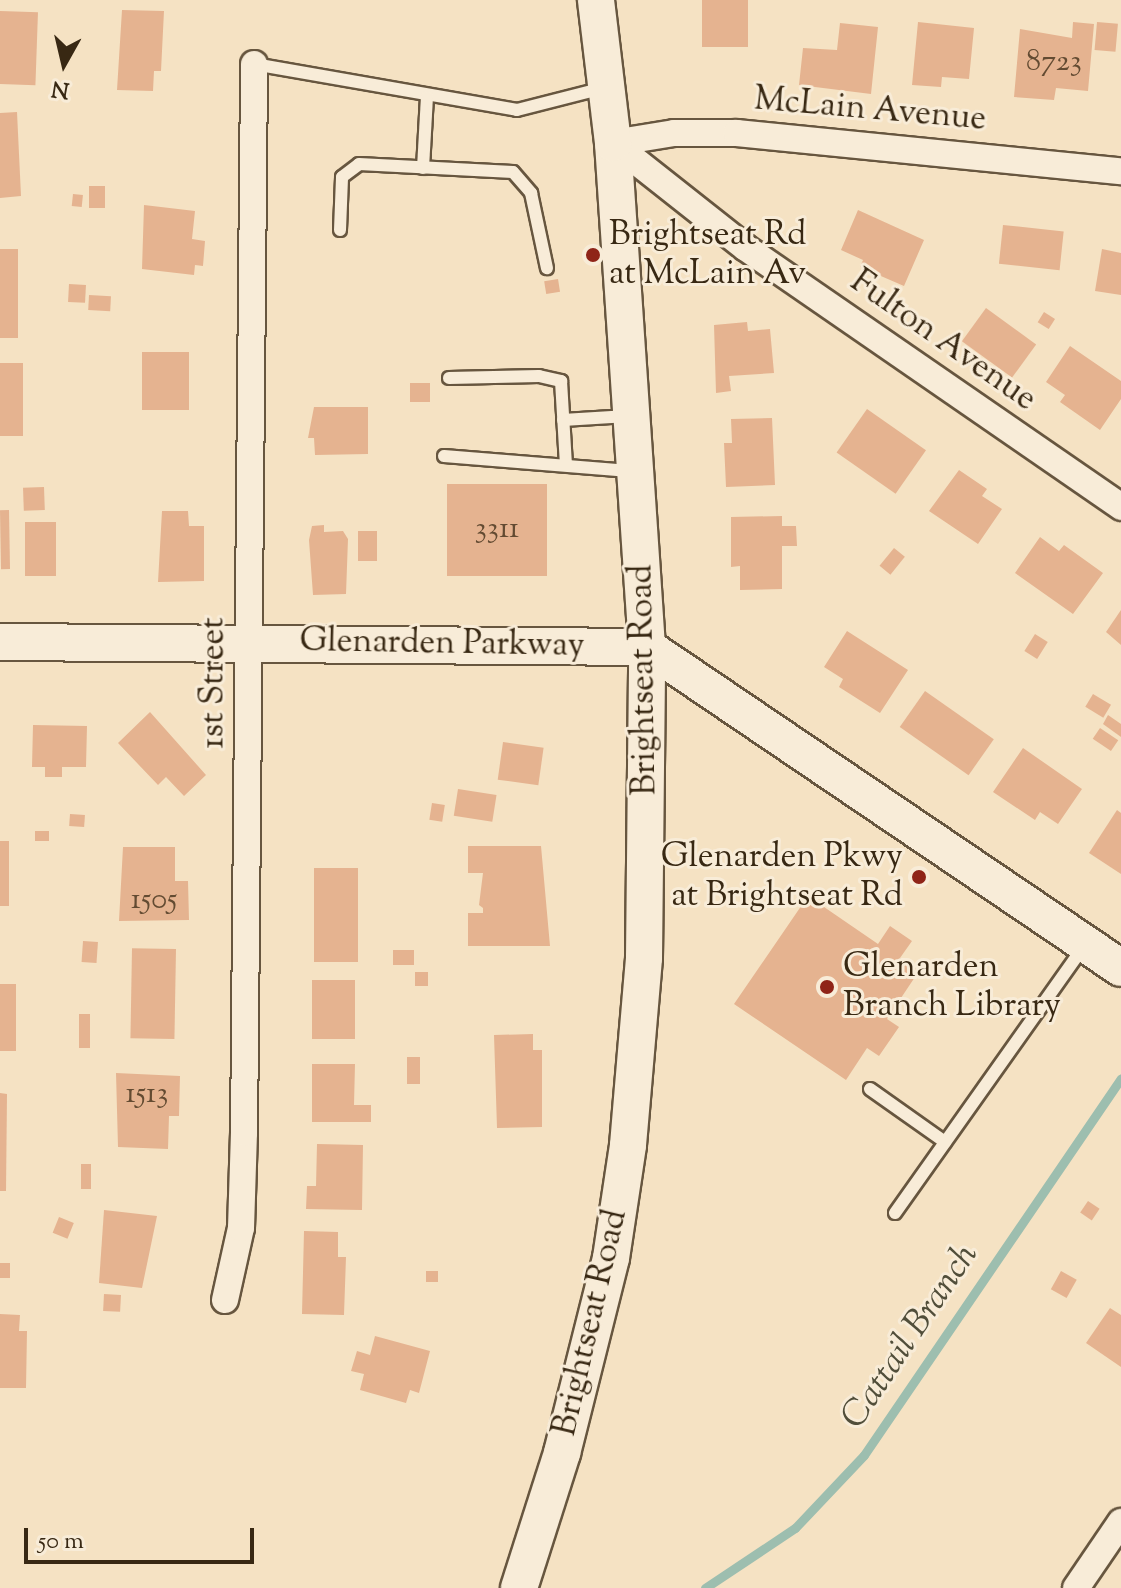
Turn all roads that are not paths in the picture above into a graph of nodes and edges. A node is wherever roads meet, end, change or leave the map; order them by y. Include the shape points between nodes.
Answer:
1 (596, 0) edge
2 (254, 64) joint
3 (606, 87) junction
4 (427, 97) junction
5 (613, 143) junction
6 (423, 168) junction
7 (1121, 171) edge
8 (340, 230) dead end
9 (547, 268) dead end
10 (449, 378) dead end
11 (631, 416) junction
12 (563, 420) junction
13 (444, 456) dead end
14 (566, 465) junction
15 (635, 471) junction
16 (1121, 507) edge
17 (250, 641) junction
18 (0, 642) edge
19 (647, 647) junction
20 (1085, 944) junction
21 (1121, 968) edge
22 (870, 1089) dead end
23 (945, 1142) junction
24 (895, 1213) dead end
25 (225, 1300) dead end
26 (1121, 1522) edge
27 (519, 1588) edge
28 (1076, 1588) edge

1 - 3 street, Brightseat Road
2 - 4 lane
2 - 17 street, 1st Street
3 - 4 lane via 517,110
3 - 5 street, Brightseat Road
4 - 6 lane
5 - 7 street, McLain Avenue via 674,133 737,133
5 - 11 street, Brightseat Road
5 - 16 street, Fulton Avenue via 746,248
6 - 8 lane via 359,164 342,177
6 - 9 lane via 513,172 531,193
10 - 12 lane via 539,376 561,381
11 - 12 lane
11 - 15 street, Brightseat Road
12 - 14 lane
13 - 14 lane
14 - 15 lane
15 - 19 street, Brightseat Road
17 - 18 street, Glenarden Parkway
17 - 19 street, Glenarden Parkway
17 - 25 street, 1st Street via 243,1189 237,1256
19 - 20 street
19 - 27 street, Brightseat Road via 644,958 628,1145 592,1339
20 - 21 street
20 - 23 lane
22 - 23 lane
23 - 24 lane
26 - 28 street

